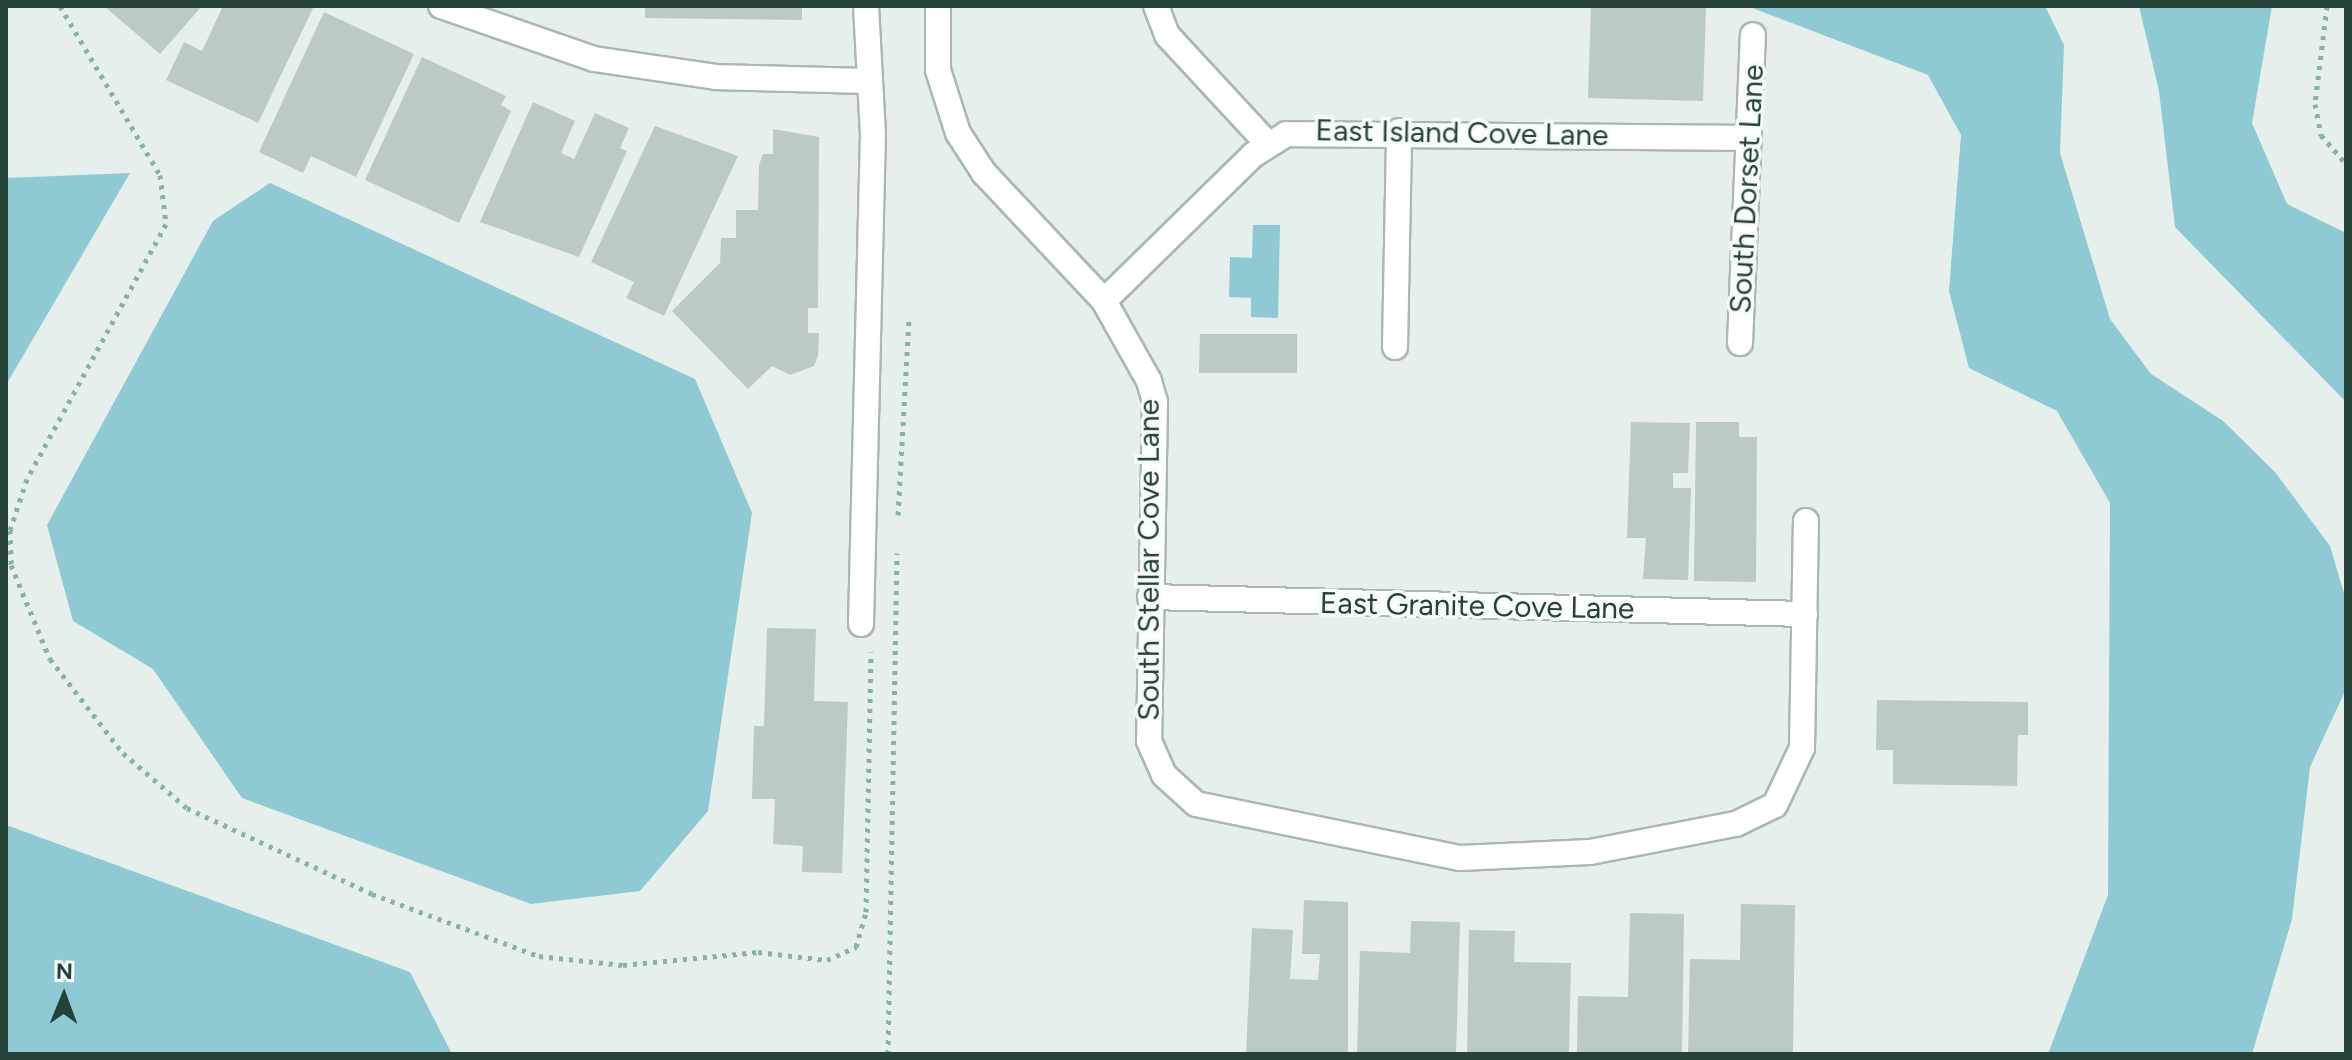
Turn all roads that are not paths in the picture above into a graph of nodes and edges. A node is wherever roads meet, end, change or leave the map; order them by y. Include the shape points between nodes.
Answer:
1 (441, 6) edge
2 (866, 6) edge
3 (938, 6) edge
4 (1156, 6) edge
5 (1753, 35) dead end
6 (865, 81) junction
7 (1399, 131) junction
8 (1743, 138) junction
9 (1267, 143) junction
10 (1104, 301) junction
11 (1740, 343) dead end
12 (1395, 347) dead end
13 (1806, 521) dead end
14 (1150, 597) junction
15 (1805, 614) junction
16 (861, 624) road end

1 - 6 street via 594,59 716,77
2 - 6 street
3 - 10 street, South Stellar Cove Lane via 938,70 958,133 984,173
4 - 9 street via 1167,35
5 - 8 street, South Dorset Lane
6 - 16 street via 873,135
7 - 8 street, East Island Cove Lane
7 - 9 street, East Island Cove Lane via 1307,129
7 - 12 street
8 - 11 street, South Dorset Lane
9 - 10 street, East Island Cove Lane
10 - 14 street, South Stellar Cove Lane via 1137,350 1155,402
13 - 15 street
14 - 15 street, East Granite Cove Lane
14 - 15 street, South Stellar Cove Lane via 1149,741 1179,793 1213,811 1407,849 1523,860 1736,824 1775,805 1802,748

